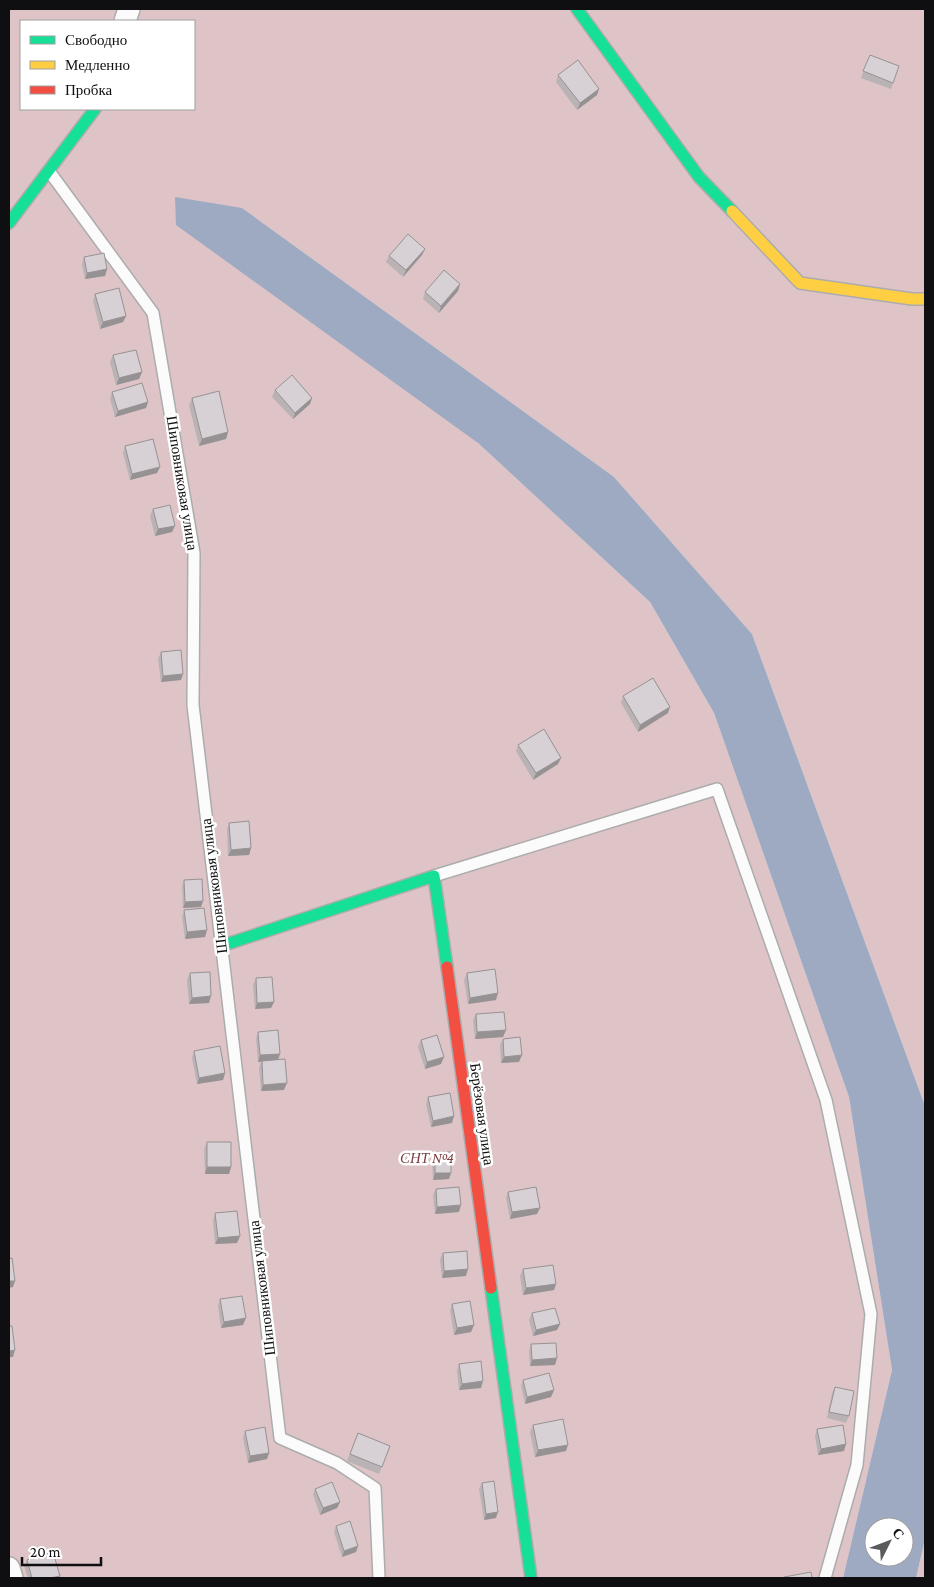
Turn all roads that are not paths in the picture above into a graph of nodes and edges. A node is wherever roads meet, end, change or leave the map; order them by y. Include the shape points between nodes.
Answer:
1 (577, 9) edge
2 (94, 110) edge
3 (49, 171) junction
4 (9, 223) edge
5 (925, 299) edge
6 (434, 876) junction
7 (221, 946) junction
8 (9, 1568) edge
9 (12, 1578) edge
10 (379, 1578) edge
11 (531, 1578) edge
12 (825, 1578) edge

1 - 5 street via 699,177 800,283
2 - 3 street
3 - 4 street
3 - 7 lane, Шиповниковая улица via 154,312 194,553 192,705
6 - 7 street
6 - 11 street, Берёзовая улица
6 - 12 lane via 717,789 826,1100 871,1314 857,1465
7 - 10 lane, Шиповниковая улица via 280,1438 337,1463 375,1488
8 - 9 street

